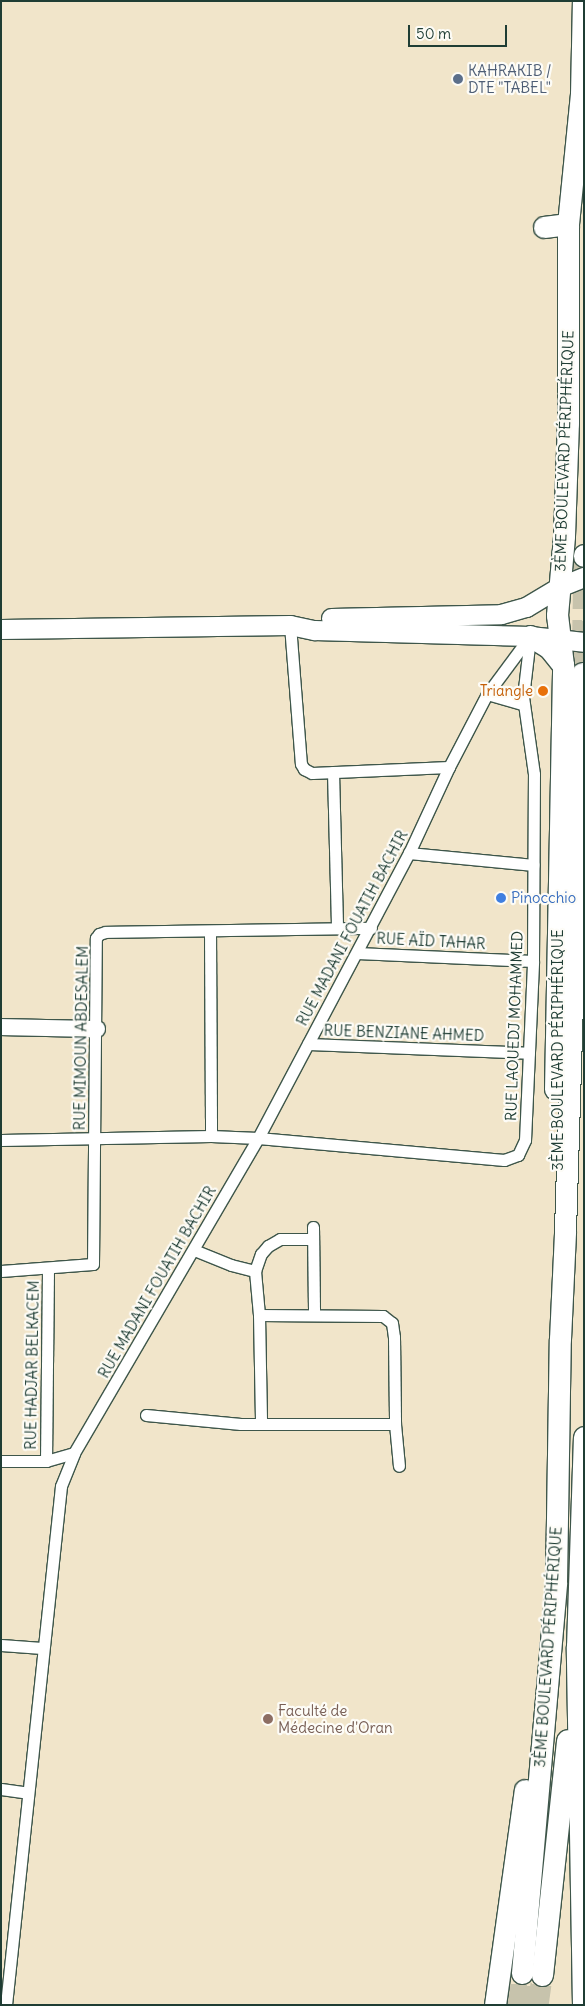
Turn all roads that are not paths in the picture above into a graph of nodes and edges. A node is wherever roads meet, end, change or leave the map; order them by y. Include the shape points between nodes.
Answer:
1 (583, 1) edge
2 (581, 94) junction
3 (584, 191) edge
4 (568, 224) junction
5 (544, 227) dead end
6 (584, 577) edge
7 (559, 587) junction
8 (290, 626) junction
9 (1, 629) edge
10 (530, 636) junction
11 (559, 640) junction
12 (584, 642) edge
13 (572, 669) junction
14 (486, 694) junction
15 (523, 704) junction
16 (449, 766) junction
17 (333, 772) junction
18 (409, 853) junction
19 (533, 865) junction
20 (337, 928) junction
21 (371, 928) junction
22 (210, 931) junction
23 (357, 953) junction
24 (533, 961) junction
25 (1, 1027) edge
26 (97, 1029) junction
27 (308, 1044) junction
28 (528, 1053) junction
29 (211, 1136) junction
30 (258, 1138) junction
31 (95, 1139) junction
32 (1, 1140) edge
33 (194, 1250) junction
34 (48, 1269) junction
35 (1, 1271) edge
36 (255, 1271) junction
37 (259, 1315) junction
38 (314, 1315) junction
39 (146, 1415) dead end
40 (261, 1424) junction
41 (395, 1424) junction
42 (584, 1437) edge
43 (74, 1453) junction
44 (1, 1461) edge
45 (46, 1461) junction
46 (399, 1466) dead end
47 (556, 1582) junction
48 (1, 1645) edge
49 (577, 1647) junction
50 (42, 1648) junction
51 (1, 1789) edge
52 (28, 1793) junction
53 (5, 1979) edge
54 (6, 2005) edge
55 (495, 2005) edge
56 (583, 2005) edge

1 - 2 highway, 3ÈME BOULEVARD PÉRIPHÉRIQUE
2 - 3 highway
2 - 4 highway, 3ÈME BOULEVARD PÉRIPHÉRIQUE
4 - 5 highway
4 - 7 highway, 3ÈME BOULEVARD PÉRIPHÉRIQUE via 568,423
6 - 7 main road
7 - 8 main road via 526,607 501,614 315,619
7 - 11 highway, 3ÈME BOULEVARD PÉRIPHÉRIQUE via 556,615
8 - 9 main road
8 - 10 main road via 314,630
8 - 17 street via 300,764 312,773
10 - 11 main road
10 - 13 highway
10 - 14 street, RUE MADANI FOUATIH BACHIR
10 - 15 street, RUE LAOUEDJ MOHAMMED
11 - 12 main road
11 - 13 highway, 3ÈME BOULEVARD PÉRIPHÉRIQUE
13 - 47 highway, 3ÈME BOULEVARD PÉRIPHÉRIQUE via 555,1083 559,1185 565,1231
14 - 15 street
14 - 16 street, RUE MADANI FOUATIH BACHIR
15 - 19 street, RUE LAOUEDJ MOHAMMED via 533,764
16 - 17 street
16 - 18 street, RUE MADANI FOUATIH BACHIR
17 - 20 street
18 - 19 street
18 - 21 street, RUE MADANI FOUATIH BACHIR
19 - 24 street, RUE LAOUEDJ MOHAMMED
20 - 21 street, RUE MIMOUN ABDESALEM
20 - 22 street, RUE MIMOUN ABDESALEM
21 - 23 street, RUE MADANI FOUATIH BACHIR
22 - 26 street, RUE MIMOUN ABDESALEM via 99,934 96,938
22 - 29 street
23 - 24 street, RUE AÏD TAHAR
23 - 27 street, RUE MADANI FOUATIH BACHIR
24 - 28 street, RUE LAOUEDJ MOHAMMED
25 - 26 street
26 - 31 street, RUE MIMOUN ABDESALEM
27 - 28 street, RUE BENZIANE AHMED
27 - 30 street, RUE MADANI FOUATIH BACHIR
28 - 30 street, RUE LAOUEDJ MOHAMMED via 524,1146 518,1155 509,1159
29 - 30 street, RUE LAOUEDJ MOHAMMED
29 - 31 street, RUE LAOUEDJ MOHAMMED
30 - 33 street, RUE MADANI FOUATIH BACHIR
31 - 32 street, RUE LAOUEDJ MOHAMMED
31 - 34 street, RUE MIMOUN ABDESALEM via 93,1264
33 - 36 street
33 - 43 street, RUE MADANI FOUATIH BACHIR
34 - 35 street
34 - 45 street, RUE HADJAR BELKACEM
36 - 37 street
36 - 38 street via 261,1254 268,1246 280,1239 313,1233
37 - 38 street
37 - 40 street
38 - 41 street via 383,1316 392,1323
39 - 40 street
40 - 41 street
41 - 46 street
42 - 49 highway
43 - 45 street
43 - 50 street, RUE MADANI FOUATIH BACHIR via 61,1486
44 - 45 street
47 - 49 highway, 3ÈME BOULEVARD PÉRIPHÉRIQUE via 532,1974
47 - 55 highway via 542,1658
48 - 50 street
49 - 56 highway
50 - 52 street, RUE MADANI FOUATIH BACHIR
51 - 52 street
52 - 53 street, RUE MADANI FOUATIH BACHIR
53 - 54 street, RUE MADANI FOUATIH BACHIR

